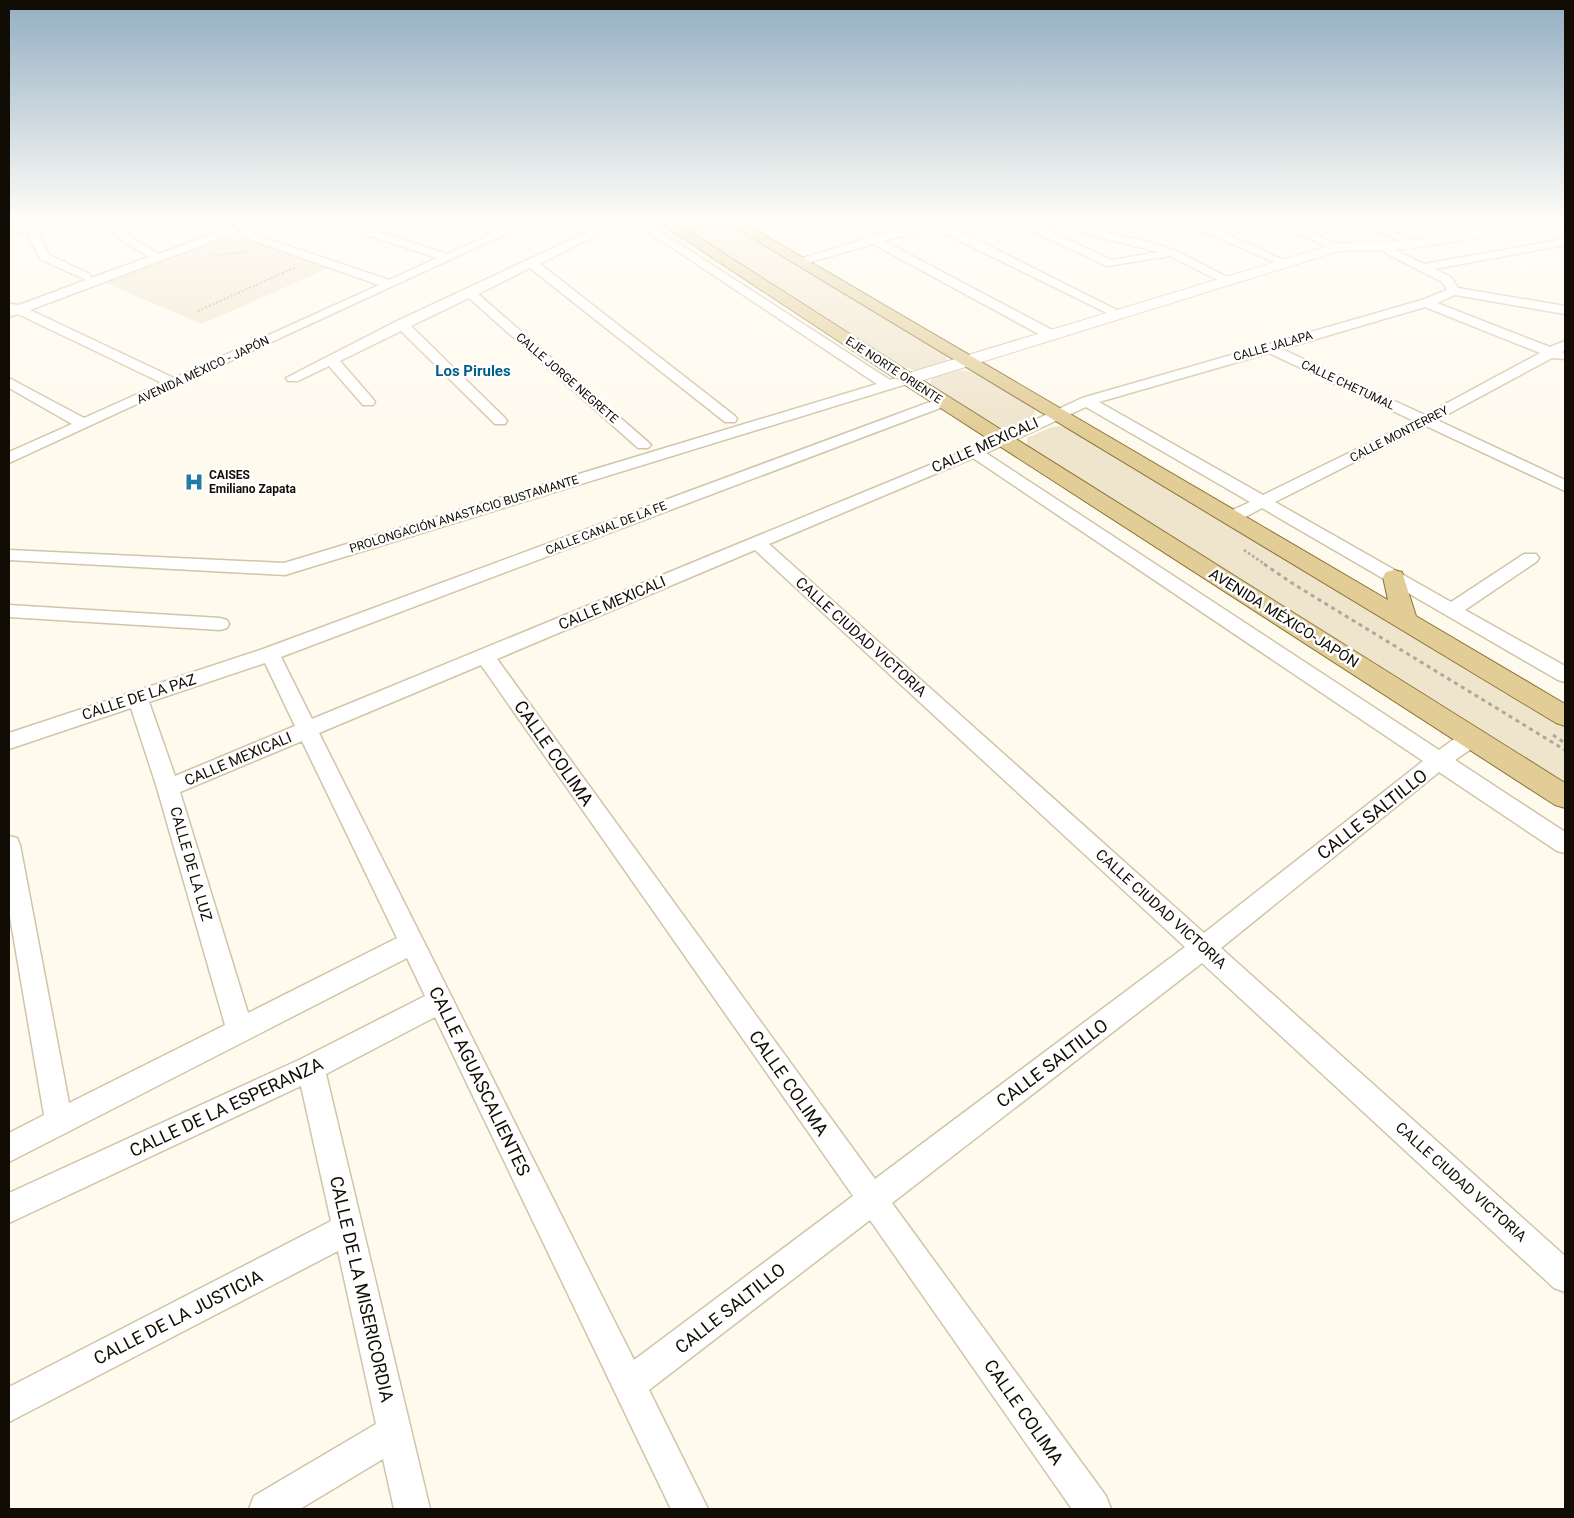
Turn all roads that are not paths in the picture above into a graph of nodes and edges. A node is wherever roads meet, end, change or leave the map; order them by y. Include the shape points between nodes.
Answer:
1 (55, 290) edge
2 (68, 290) edge
3 (376, 290) edge
4 (473, 290) edge
5 (565, 290) edge
6 (742, 290) edge
7 (770, 290) edge
8 (847, 290) edge
9 (968, 290) edge
10 (1070, 290) edge
11 (1200, 290) edge
12 (1454, 291) joint
13 (469, 292) junction
14 (1426, 303) junction
15 (12, 308) edge
16 (1565, 310) edge
17 (1119, 314) junction
18 (402, 324) junction
19 (1051, 334) junction
20 (1268, 347) junction
21 (1561, 352) edge
22 (331, 359) junction
23 (966, 360) junction
24 (293, 378) dead end
25 (908, 379) junction
26 (9, 382) edge
27 (174, 383) junction
28 (888, 385) junction
29 (1087, 401) junction
30 (368, 402) dead end
31 (943, 402) junction
32 (1054, 414) junction
33 (730, 419) dead end
34 (500, 421) dead end
35 (1425, 421) junction
36 (83, 424) junction
37 (1003, 440) junction
38 (643, 445) dead end
39 (974, 452) junction
40 (9, 458) edge
41 (1565, 486) edge
42 (1263, 502) junction
43 (1230, 518) junction
44 (757, 542) junction
45 (9, 555) edge
46 (1530, 558) dead end
47 (1394, 577) junction
48 (1452, 610) junction
49 (9, 611) edge
50 (1405, 622) junction
51 (220, 624) dead end
52 (270, 654) junction
53 (485, 656) junction
54 (1565, 675) edge
55 (138, 698) junction
56 (1565, 716) edge
57 (308, 730) junction
58 (1473, 738) junction
59 (9, 741) edge
60 (1439, 760) junction
61 (168, 788) junction
62 (1565, 797) edge
63 (1565, 844) edge
64 (9, 845) edge
65 (412, 943) junction
66 (1203, 948) junction
67 (441, 1001) junction
68 (240, 1031) junction
69 (311, 1068) junction
70 (59, 1123) junction
71 (9, 1148) edge
72 (872, 1199) junction
73 (9, 1208) edge
74 (348, 1229) junction
75 (1565, 1276) edge
76 (629, 1385) junction
77 (9, 1405) edge
78 (394, 1432) junction
79 (267, 1509) edge
80 (412, 1509) edge
81 (690, 1509) edge
82 (1094, 1509) edge

1 - 15 street
2 - 15 street
3 - 27 street, AVENIDA MÉXICO - JAPÓN
4 - 13 street
5 - 33 street
6 - 28 street, EJE NORTE ORIENTE
7 - 25 main road, EJE NORTE ORIENTE
8 - 23 main road
9 - 19 street
10 - 17 street
11 - 17 street
12 - 14 street, CALLE JALAPA
12 - 16 street
13 - 18 street
13 - 38 street, CALLE JORGE NEGRETE
14 - 20 street, CALLE JALAPA
14 - 21 street
15 - 27 street
17 - 19 street
18 - 22 street
18 - 34 street
19 - 23 street
20 - 29 street, CALLE JALAPA
20 - 35 street, CALLE CHETUMAL
21 - 35 street, CALLE MONTERREY
22 - 24 street
22 - 30 street
23 - 25 street
23 - 32 main road
25 - 28 street, PROLONGACIÓN ANASTACIO BUSTAMANTE
25 - 31 main road, EJE NORTE ORIENTE
26 - 36 street
27 - 36 street, AVENIDA MÉXICO - JAPÓN
28 - 45 street, PROLONGACIÓN ANASTACIO BUSTAMANTE via 285,569
29 - 32 street, CALLE JALAPA
29 - 42 street
31 - 37 main road, EJE NORTE ORIENTE
31 - 52 street, CALLE CANAL DE LA FE
32 - 37 street, CALLE MEXICALI
32 - 43 main road
35 - 41 street, CALLE CHETUMAL
35 - 42 street, CALLE MONTERREY
36 - 40 street, AVENIDA MÉXICO - JAPÓN
37 - 39 street, CALLE MEXICALI
37 - 58 main road, AVENIDA MÉXICO-JAPÓN
39 - 44 street, CALLE MEXICALI
39 - 60 street
42 - 43 street, CALLE MONTERREY
42 - 47 street
43 - 50 main road
44 - 53 street, CALLE MEXICALI
44 - 66 street, CALLE CIUDAD VICTORIA
46 - 48 street
47 - 48 street
47 - 50 main road
48 - 54 street
49 - 51 street
50 - 56 main road
52 - 55 street, CALLE DE LA PAZ
52 - 57 street, CALLE AGUASCALIENTES
53 - 57 street, CALLE MEXICALI
53 - 72 street, CALLE COLIMA
55 - 59 street, CALLE DE LA PAZ
55 - 61 street, CALLE DE LA LUZ
57 - 61 street, CALLE MEXICALI
57 - 65 street, CALLE AGUASCALIENTES
58 - 60 street, CALLE SALTILLO
58 - 62 main road, AVENIDA MÉXICO-JAPÓN
60 - 63 street
60 - 66 street, CALLE SALTILLO
61 - 68 street, CALLE DE LA LUZ
64 - 70 street
65 - 67 street, CALLE AGUASCALIENTES
65 - 68 street
66 - 72 street, CALLE SALTILLO
66 - 75 street, CALLE CIUDAD VICTORIA
67 - 69 street, CALLE DE LA ESPERANZA
67 - 76 street, CALLE AGUASCALIENTES
68 - 70 street
69 - 73 street, CALLE DE LA ESPERANZA
69 - 74 street, CALLE DE LA MISERICORDIA
70 - 71 street
72 - 76 street, CALLE SALTILLO
72 - 82 street, CALLE COLIMA
74 - 77 street, CALLE DE LA JUSTICIA
74 - 78 street, CALLE DE LA MISERICORDIA
76 - 81 street, CALLE AGUASCALIENTES
78 - 79 street
78 - 80 street, CALLE DE LA MISERICORDIA

